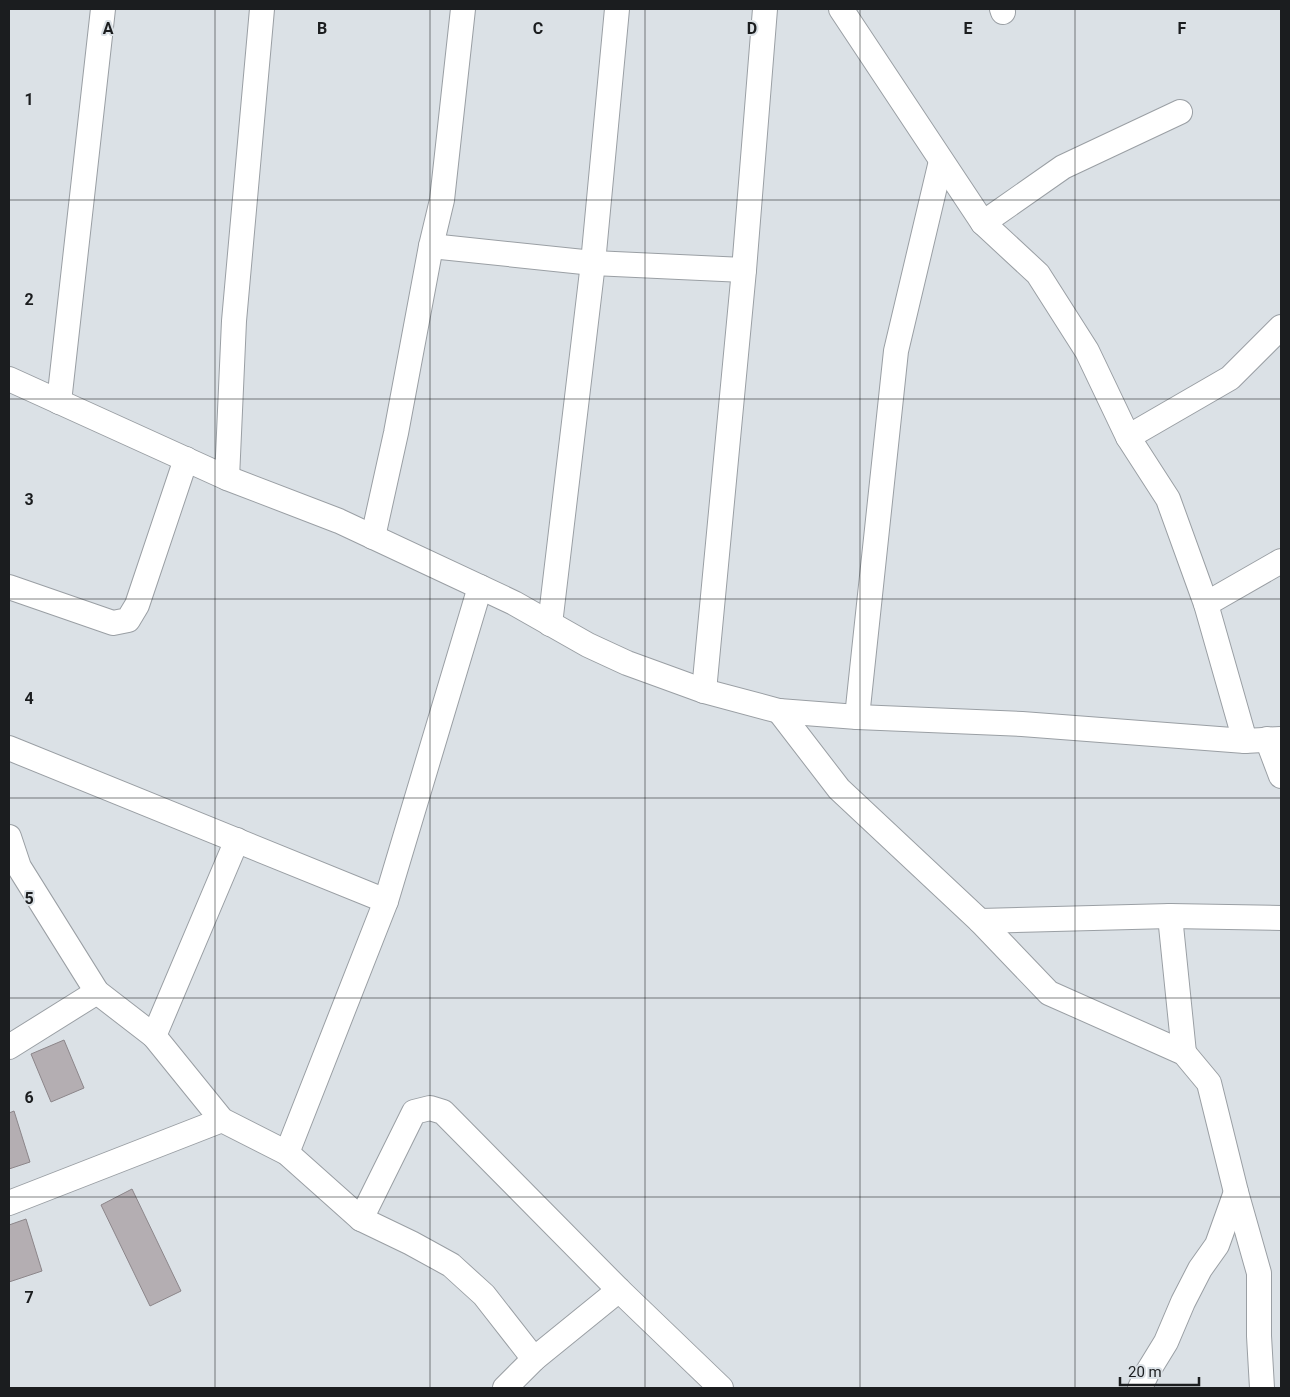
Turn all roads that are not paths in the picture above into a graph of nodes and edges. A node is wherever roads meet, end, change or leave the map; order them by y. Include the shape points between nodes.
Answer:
1 (104, 9) edge
2 (262, 9) edge
3 (463, 9) edge
4 (617, 9) edge
5 (765, 9) edge
6 (841, 9) edge
7 (1180, 112) dead end
8 (941, 161) junction
9 (983, 223) junction
10 (431, 246) junction
11 (593, 263) junction
12 (744, 270) junction
13 (1281, 327) edge
14 (9, 379) edge
15 (59, 402) junction
16 (1128, 437) junction
17 (186, 459) junction
18 (227, 478) junction
19 (373, 537) junction
20 (1281, 560) edge
21 (9, 587) edge
22 (480, 587) junction
23 (1206, 604) junction
24 (550, 624) junction
25 (704, 690) junction
26 (779, 712) junction
27 (857, 717) junction
28 (1264, 740) edge
29 (9, 748) edge
30 (1281, 776) edge
31 (9, 837) edge
32 (237, 840) junction
33 (14, 869) edge
34 (386, 901) junction
35 (1170, 916) junction
36 (1281, 918) edge
37 (980, 921) junction
38 (97, 992) junction
39 (154, 1036) junction
40 (9, 1047) edge
41 (1184, 1053) junction
42 (222, 1120) junction
43 (287, 1153) junction
44 (1236, 1192) junction
45 (9, 1203) edge
46 (361, 1219) junction
47 (619, 1290) junction
48 (534, 1359) junction
49 (505, 1388) edge
50 (721, 1388) edge
51 (1140, 1388) edge
52 (1262, 1388) edge

1 - 15 street
2 - 18 street via 234,321
3 - 10 street via 442,200
4 - 11 street
5 - 12 street
6 - 8 street
7 - 9 street via 1063,167
8 - 9 street
8 - 27 street via 896,351
9 - 16 street via 1038,274 1087,351
10 - 11 street
10 - 19 street
11 - 12 street
11 - 24 street
12 - 25 street
13 - 16 street via 1230,378
14 - 15 street
15 - 17 street
16 - 23 street via 1168,499
17 - 18 street
17 - 21 street via 137,605 128,620 113,623
18 - 19 street
19 - 22 street
20 - 23 street
22 - 24 street
22 - 34 street
23 - 28 street
24 - 25 street via 627,662
25 - 26 street
26 - 27 street
26 - 37 street via 839,788
27 - 28 street
28 - 30 street
29 - 32 street
31 - 33 street
32 - 34 street
32 - 39 street
33 - 38 street
34 - 43 street
35 - 36 street
35 - 37 street
35 - 41 street
37 - 41 street via 1049,993
38 - 39 street
38 - 40 street
39 - 42 street
41 - 44 street via 1209,1084
42 - 43 street
42 - 45 street
43 - 46 street
44 - 51 street via 1217,1245 1200,1269 1166,1342
44 - 52 street via 1259,1273
46 - 47 street via 414,1112 430,1108 443,1112
46 - 48 street via 451,1265 484,1295
47 - 48 street
47 - 50 street
48 - 49 street

